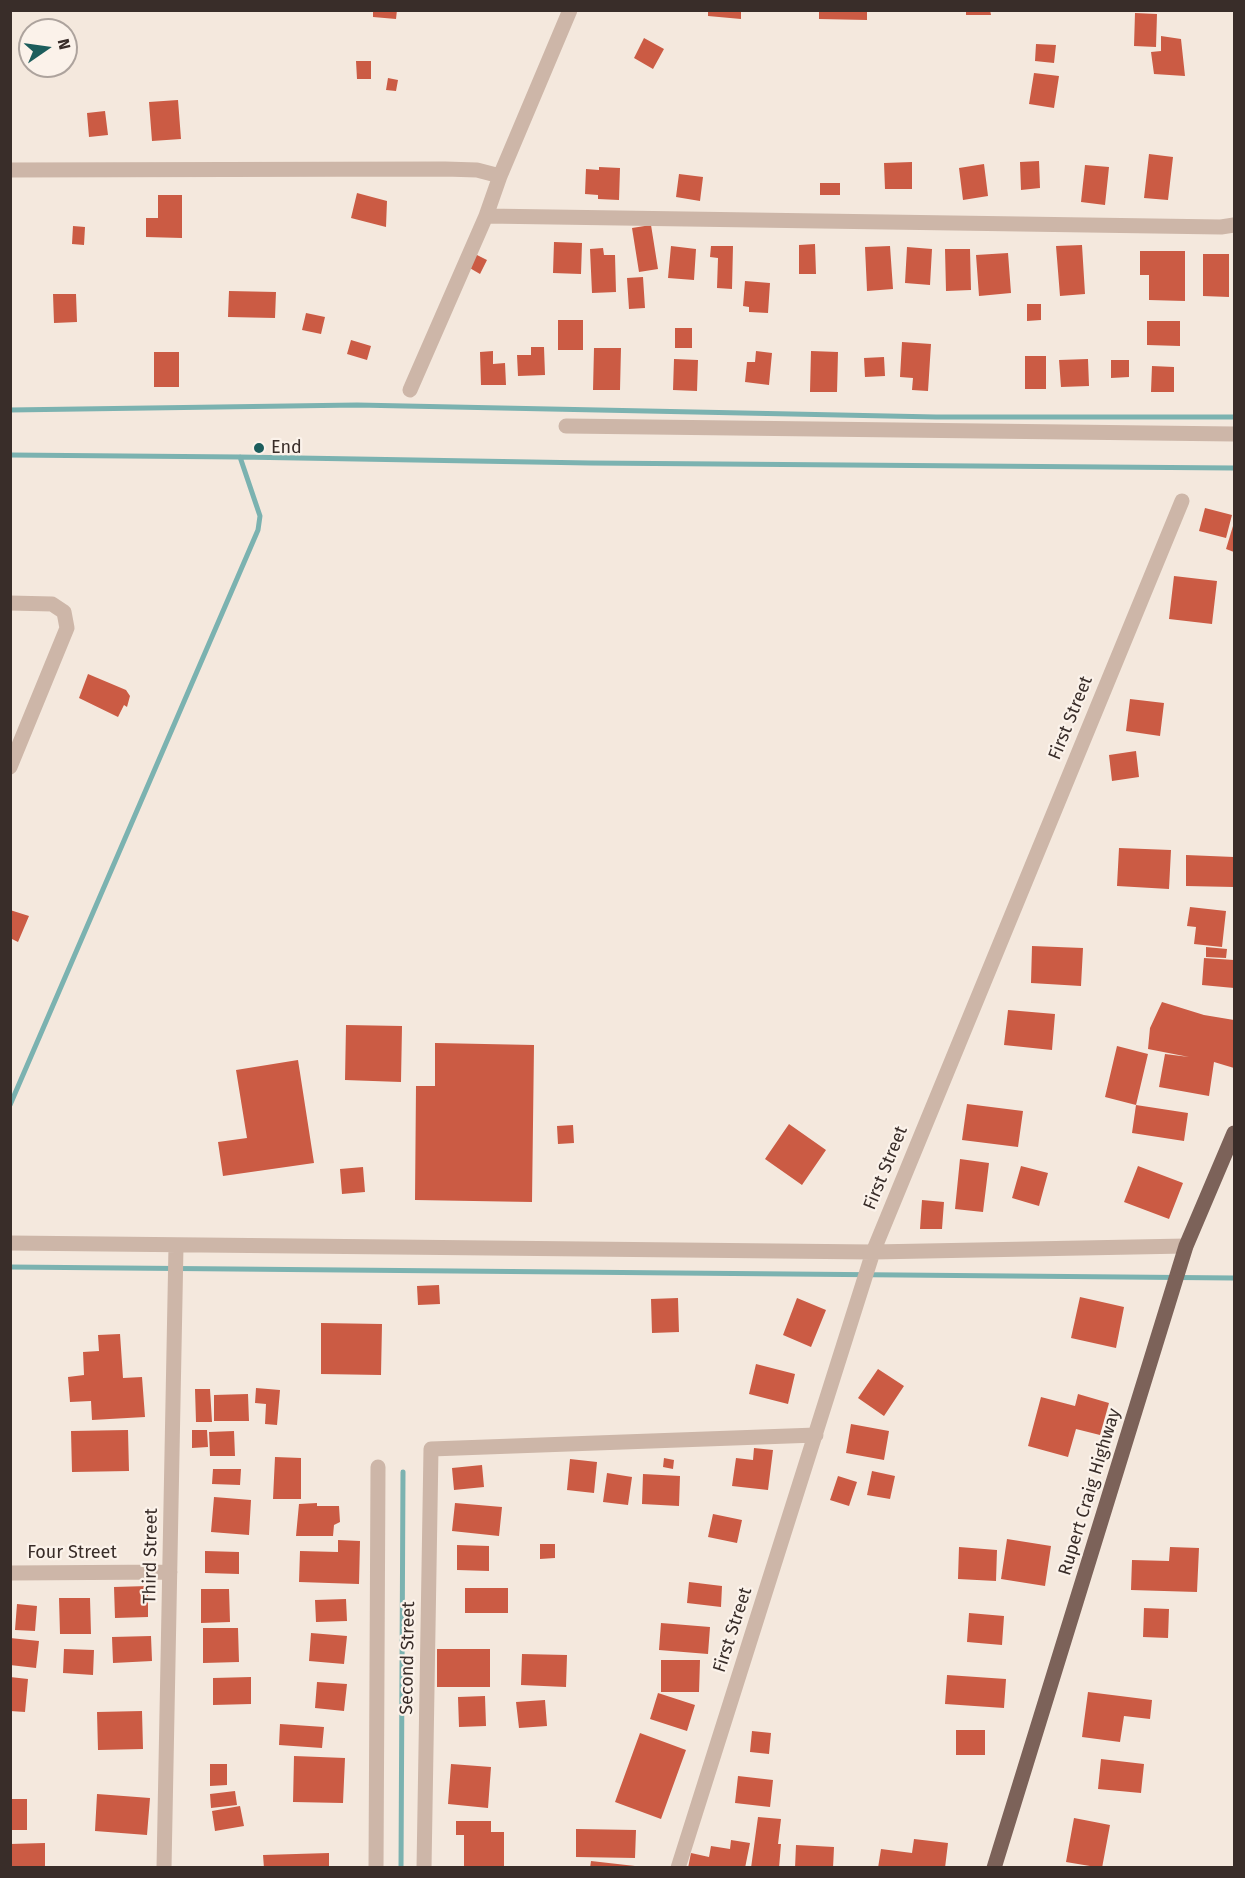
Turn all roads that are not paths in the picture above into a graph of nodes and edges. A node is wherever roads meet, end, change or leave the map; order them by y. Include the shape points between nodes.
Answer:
1 (570, 10) edge
2 (10, 170) edge
3 (500, 176) junction
4 (486, 216) junction
5 (1234, 225) edge
6 (410, 390) dead end
7 (566, 426) dead end
8 (1234, 434) edge
9 (1182, 501) dead end
10 (10, 603) edge
11 (10, 767) edge
12 (1234, 1132) edge
13 (10, 1244) edge
14 (176, 1246) junction
15 (1186, 1246) junction
16 (873, 1252) junction
17 (816, 1435) junction
18 (378, 1467) dead end
19 (170, 1572) junction
20 (10, 1573) edge
21 (164, 1868) edge
22 (376, 1868) edge
23 (424, 1868) edge
24 (678, 1868) edge
25 (994, 1868) edge

1 - 3 street
2 - 3 street via 445,169 477,170
3 - 4 street
4 - 5 street via 1221,228
4 - 6 street
7 - 8 street
9 - 16 street, First Street
10 - 11 street via 52,604 64,612 67,627
12 - 15 main road, Rupert Craig Highway
13 - 14 street
14 - 16 street
14 - 19 street, Third Street
15 - 16 street
15 - 25 main road, Rupert Craig Highway
16 - 17 street, First Street
17 - 23 street, Second Street via 431,1449
17 - 24 street, First Street
18 - 22 street, Second Street
19 - 20 street, Four Street
19 - 21 street, Third Street

